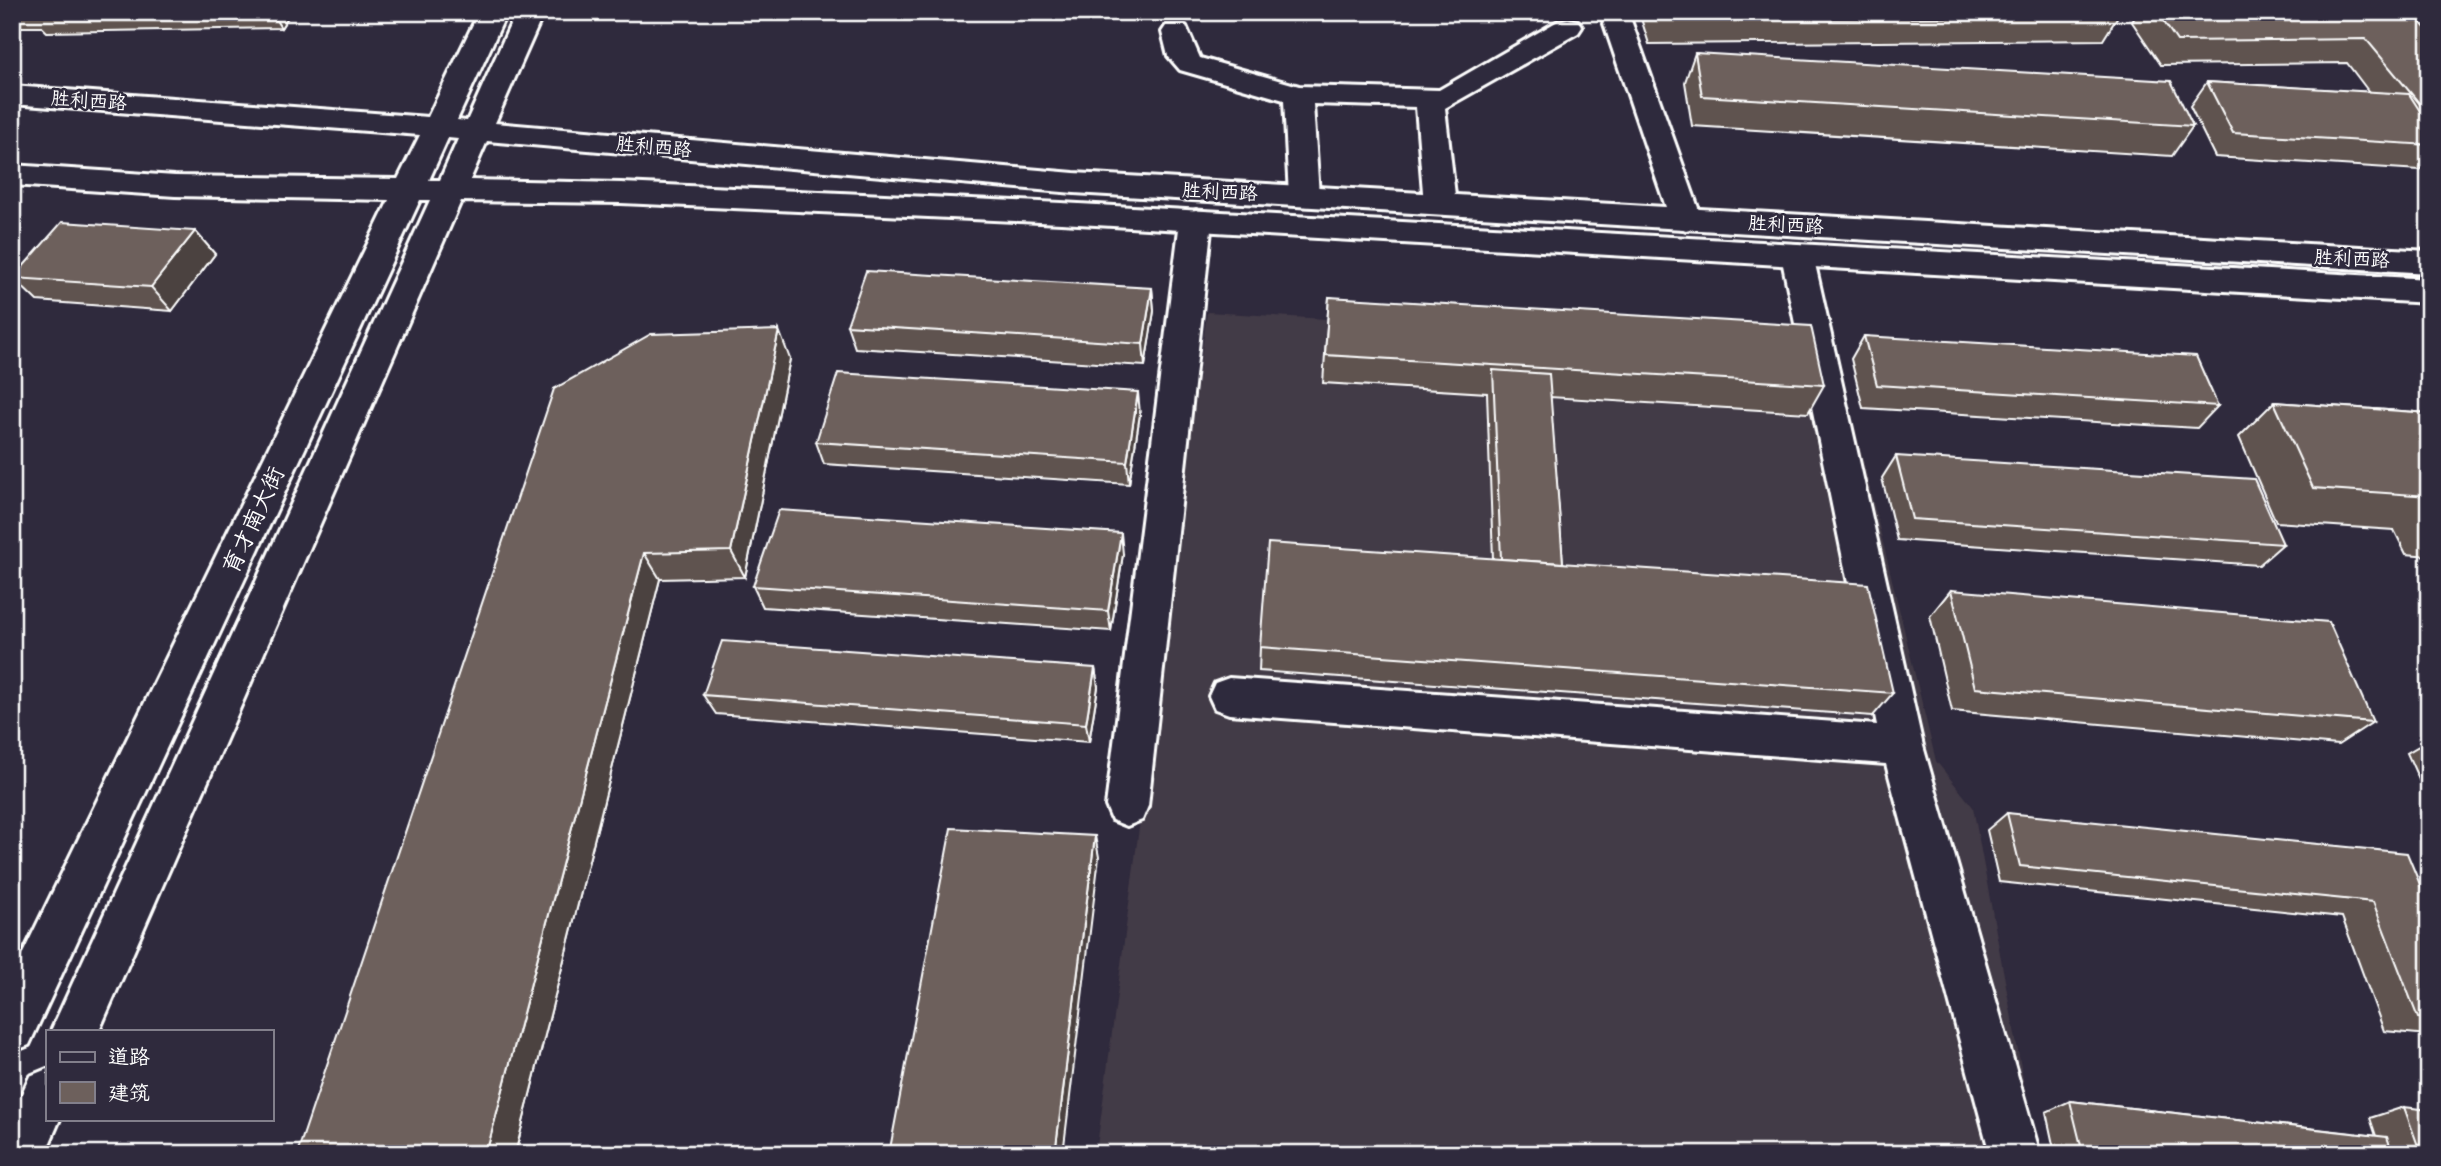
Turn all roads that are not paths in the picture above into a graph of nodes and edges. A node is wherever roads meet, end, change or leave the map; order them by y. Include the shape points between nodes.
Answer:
1 (493, 12) edge
2 (530, 12) edge
3 (1614, 12) edge
4 (1568, 27) dead end
5 (1176, 32) dead end
6 (1298, 94) junction
7 (12, 95) edge
8 (1430, 98) junction
9 (439, 128) junction
10 (477, 131) junction
11 (12, 175) edge
12 (409, 190) junction
13 (451, 190) junction
14 (1304, 196) junction
15 (1440, 204) junction
16 (1686, 219) junction
17 (1196, 221) junction
18 (1797, 255) junction
19 (2429, 262) edge
20 (2429, 291) edge
21 (1229, 696) dead end
22 (1902, 746) junction
23 (1127, 806) dead end
24 (12, 1028) edge
25 (75, 1030) edge
26 (46, 1095) edge
27 (20, 1154) edge
28 (2015, 1154) edge

1 - 9 main road, 育才南大街
2 - 10 main road, 育才南大街
3 - 16 main road
4 - 8 main road via 1444,99
5 - 6 main road via 1189,64
6 - 8 main road
6 - 14 main road
7 - 9 main road, 胜利西路
8 - 15 main road
9 - 10 main road, 胜利西路
9 - 12 main road, 育才南大街
10 - 13 main road, 育才南大街
10 - 14 main road, 胜利西路 via 1060,182
11 - 12 main road, 胜利西路 via 175,186
12 - 13 main road, 胜利西路
12 - 24 main road, 育才南大街
13 - 17 main road, 胜利西路 via 621,193
13 - 25 main road, 育才南大街
14 - 15 main road, 胜利西路
15 - 16 main road, 胜利西路
16 - 19 main road, 胜利西路
17 - 18 main road, 胜利西路
17 - 23 main road
18 - 20 main road, 胜利西路
18 - 22 main road
21 - 22 main road
22 - 28 main road
26 - 27 main road

